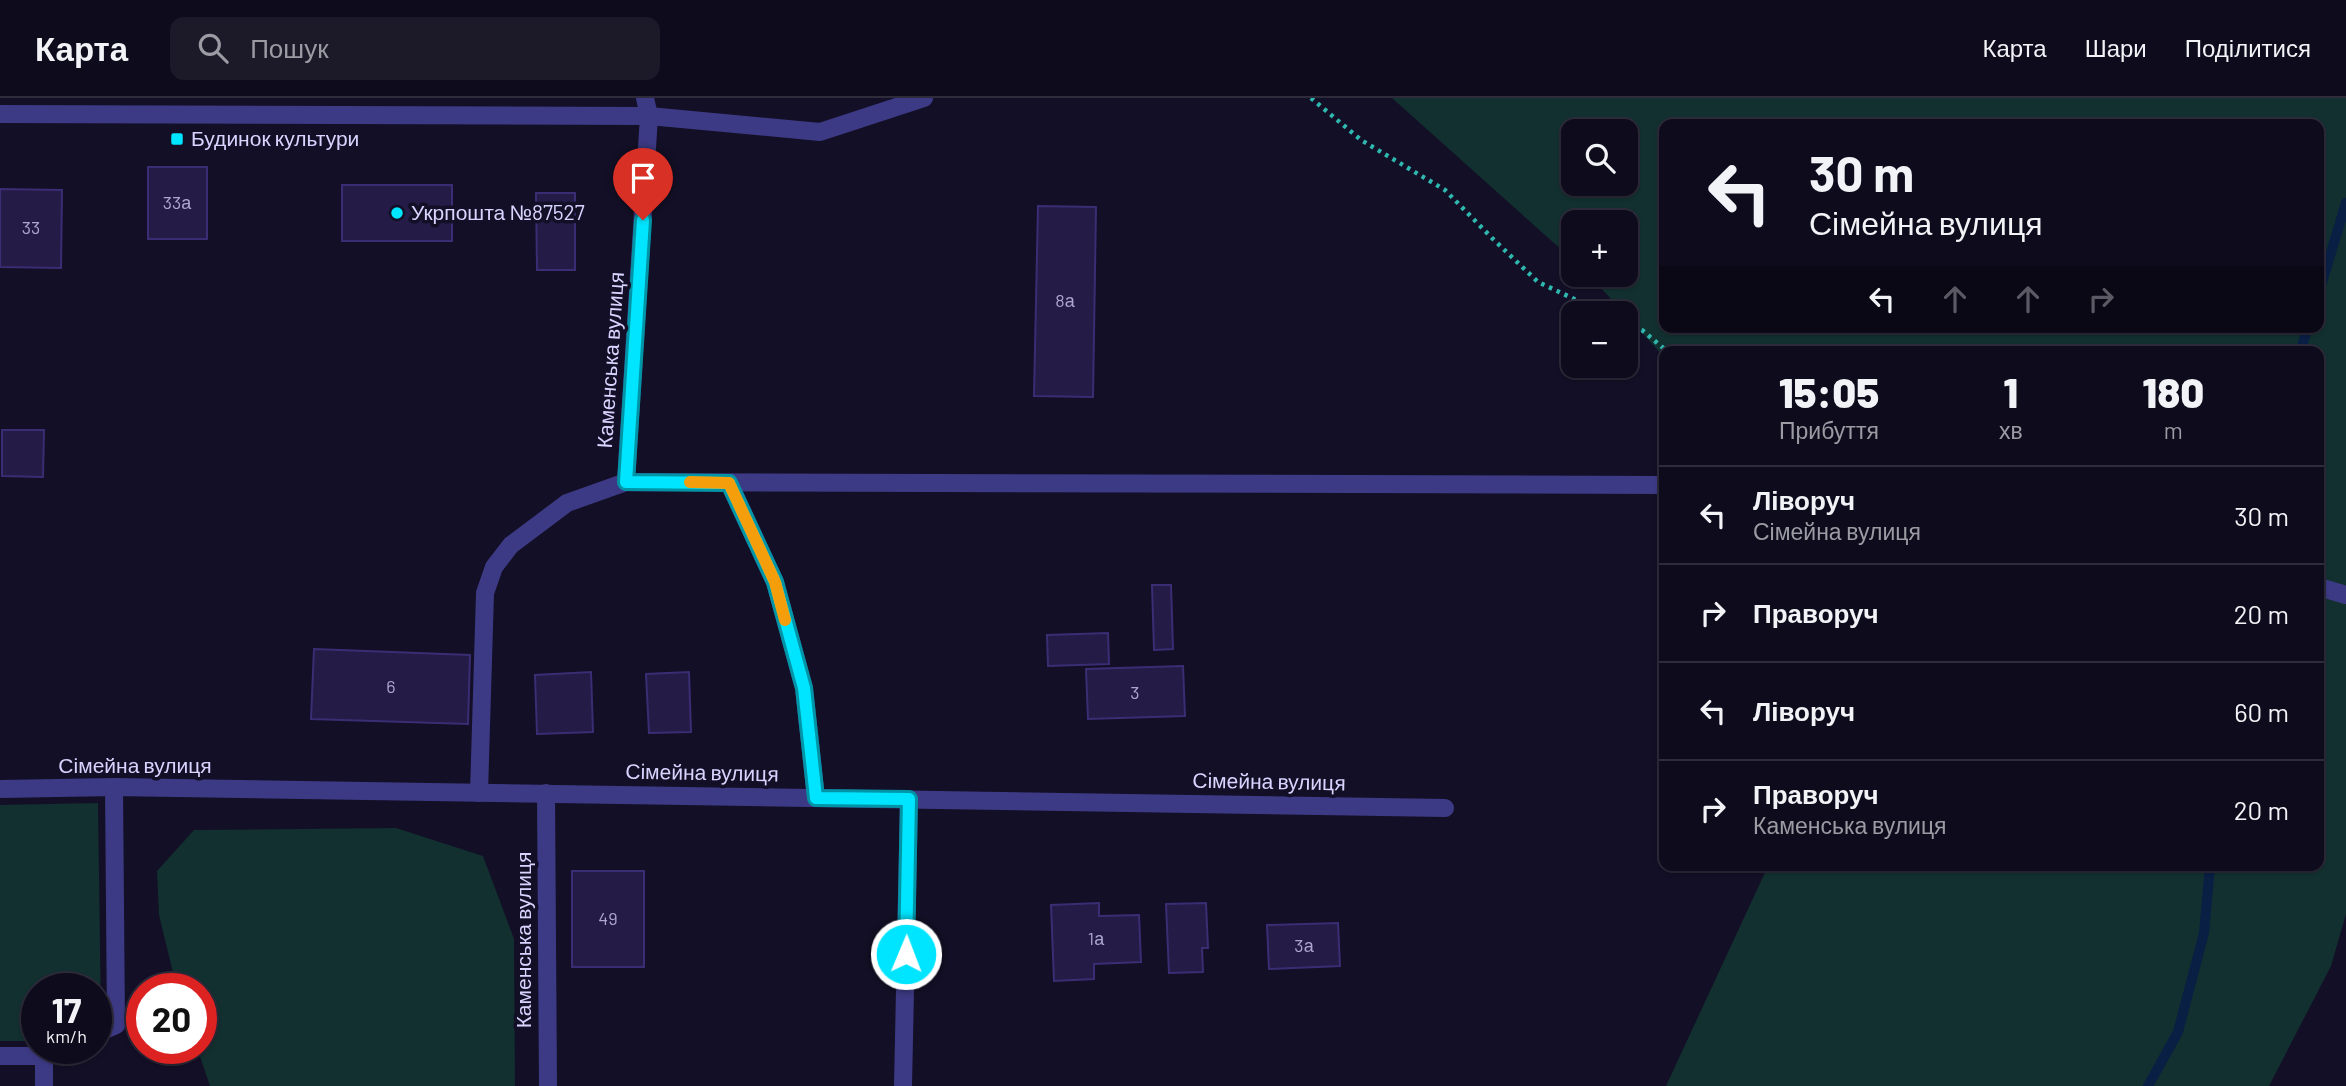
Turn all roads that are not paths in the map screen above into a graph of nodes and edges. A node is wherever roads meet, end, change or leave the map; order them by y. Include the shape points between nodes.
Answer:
1 (924, 98) edge
2 (647, 107) edge
3 (0, 114) edge
4 (626, 482) junction
5 (729, 483) junction
6 (1659, 485) edge
7 (2324, 588) edge
8 (2346, 594) edge
9 (114, 787) junction
10 (0, 789) edge
11 (479, 793) junction
12 (545, 793) junction
13 (816, 798) junction
14 (909, 799) junction
15 (1445, 808) dead end
16 (112, 1027) edge
17 (0, 1056) edge
18 (21, 1056) edge
19 (44, 1064) edge
20 (44, 1086) edge
21 (548, 1086) edge
22 (903, 1086) edge

1 - 2 street via 820,132
2 - 3 street
2 - 4 street, Каменська вулиця
4 - 5 street
4 - 11 street via 567,503 511,545 494,567 485,593
5 - 6 street
5 - 13 street via 779,595 804,688
7 - 8 street
9 - 10 street, Сімейна вулиця
9 - 11 street, Сімейна вулиця
9 - 16 street via 116,1025
11 - 12 street, Сімейна вулиця
12 - 13 street, Сімейна вулиця
12 - 21 street, Каменська вулиця
13 - 14 street, Сімейна вулиця
14 - 15 street, Сімейна вулиця
14 - 22 street
17 - 18 street
19 - 20 street

